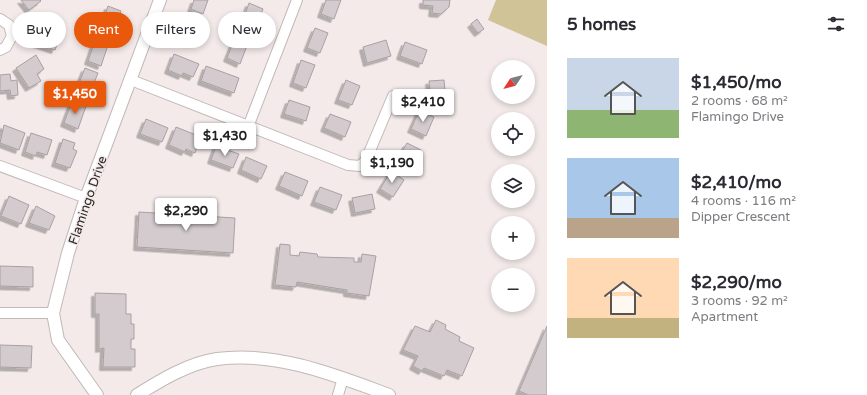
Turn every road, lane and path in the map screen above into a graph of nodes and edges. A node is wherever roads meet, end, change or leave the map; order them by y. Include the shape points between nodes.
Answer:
1 (160, 0) edge
2 (297, 0) edge
3 (0, 19) edge
4 (0, 50) edge
5 (131, 80) junction
6 (393, 96) dead end
7 (248, 127) junction
8 (0, 166) edge
9 (86, 198) junction
10 (0, 313) edge
11 (53, 313) junction
12 (343, 378) junction
13 (97, 395) edge
14 (137, 395) edge
15 (338, 395) edge
16 (389, 395) edge

1 - 5 street, Flamingo Drive
2 - 7 street
3 - 4 street via 9,25 12,36 6,47
5 - 7 street
5 - 9 street, Flamingo Drive
6 - 7 street via 366,160 360,166 348,165
8 - 9 street
9 - 11 street, Flamingo Drive via 68,253
10 - 11 street
11 - 13 street, Flamingo Drive via 58,340
12 - 14 street via 273,358 217,359 172,374
12 - 15 street
12 - 16 street

